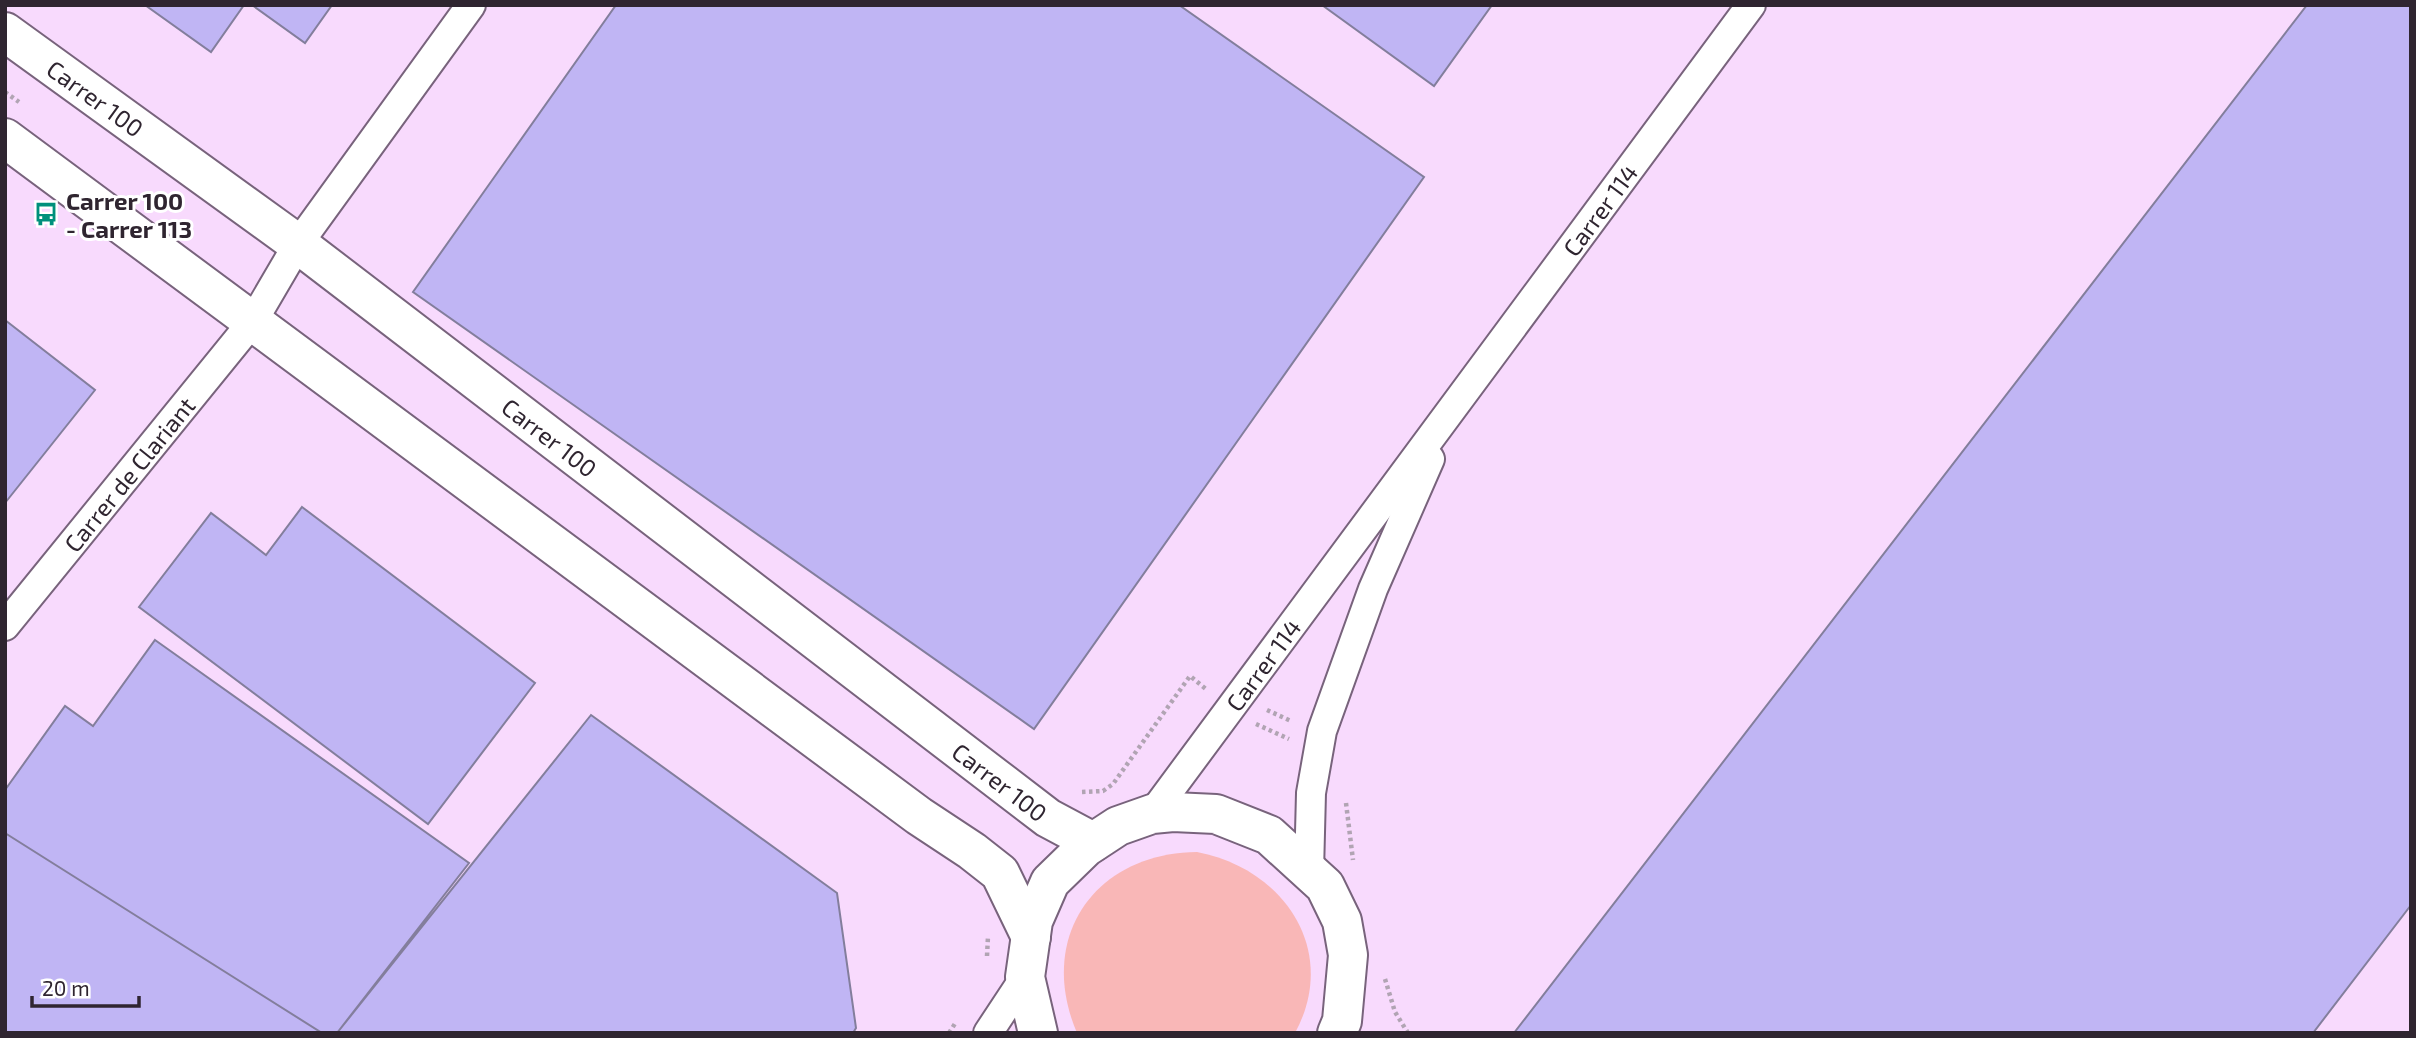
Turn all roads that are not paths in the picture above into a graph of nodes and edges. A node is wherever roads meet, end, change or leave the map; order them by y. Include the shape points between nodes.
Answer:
1 (471, 5) edge
2 (1751, 5) edge
3 (5, 32) edge
4 (5, 138) edge
5 (298, 244) junction
6 (253, 321) junction
7 (1449, 415) junction
8 (5, 626) edge
9 (1158, 805) junction
10 (1093, 842) junction
11 (1309, 872) junction
12 (1031, 937) junction
13 (1025, 977) junction
14 (1346, 982) junction
15 (988, 1033) edge
16 (1038, 1033) edge
17 (1337, 1033) edge
18 (1368, 1033) edge

1 - 5 street, Carrer de Clariant
2 - 7 street, Carrer 114
3 - 5 street, Carrer 100
4 - 6 street
5 - 6 street, Carrer de Clariant
5 - 10 street, Carrer 100 via 1048,818
6 - 8 street, Carrer de Clariant
6 - 12 street via 1000,873
7 - 9 street, Carrer 114
7 - 11 street, Carrer 114 via 1373,589 1322,731 1311,793
9 - 10 street
9 - 11 street via 1173,812 1216,814 1269,835
10 - 12 street via 1050,882
11 - 14 street via 1325,887 1342,920 1348,955
12 - 13 street
13 - 15 street
13 - 16 street
14 - 17 street
14 - 18 street

